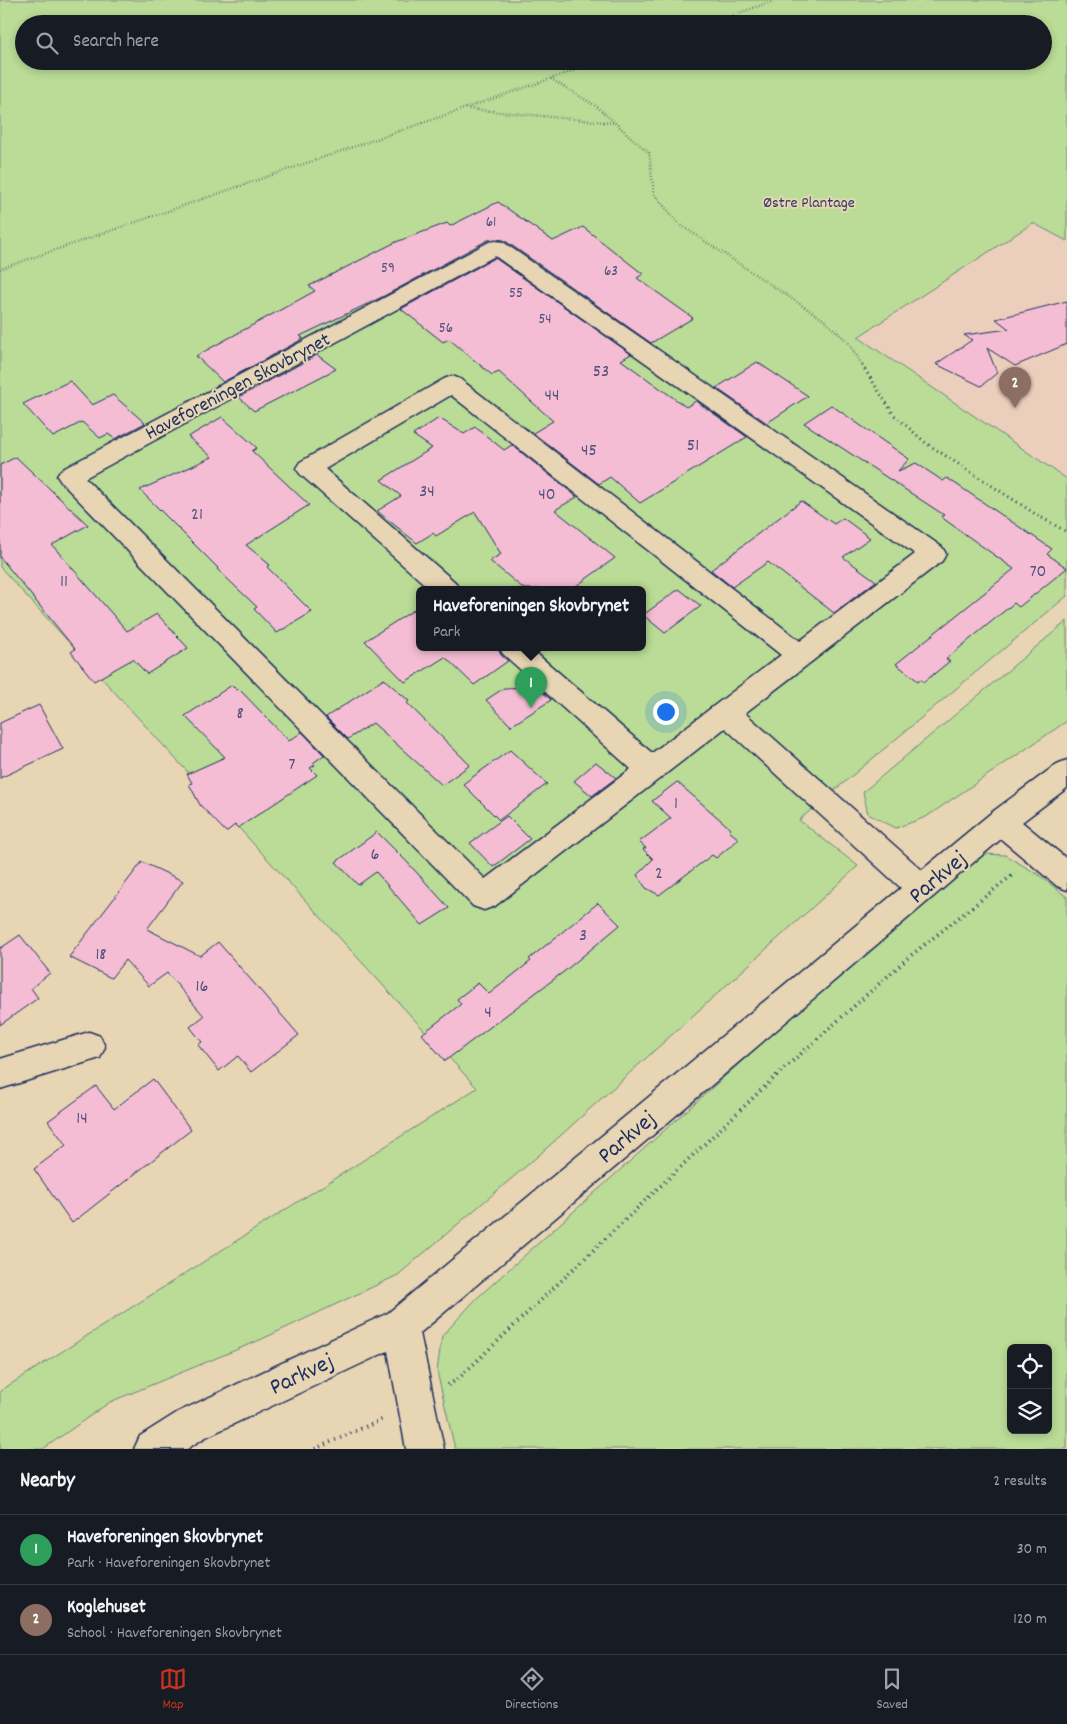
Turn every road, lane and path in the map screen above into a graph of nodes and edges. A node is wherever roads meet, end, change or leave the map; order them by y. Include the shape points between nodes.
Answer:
1 (776, 0) edge
2 (734, 15) edge
3 (576, 70) edge
4 (551, 79) junction
5 (466, 108) junction
6 (615, 124) junction
7 (0, 269) edge
8 (1067, 532) edge
9 (443, 586) edge
10 (517, 651) edge
11 (800, 655) junction
12 (726, 712) junction
13 (651, 769) junction
14 (1067, 772) edge
15 (1001, 822) junction
16 (1038, 855) junction
17 (1067, 877) edge
18 (922, 888) junction
19 (89, 1047) dead end
20 (0, 1074) edge
21 (401, 1326) junction
22 (415, 1406) junction
23 (153, 1449) edge
24 (315, 1449) edge
25 (424, 1449) edge

1 - 2 path
3 - 4 path
4 - 5 path
4 - 6 path via 596,106
5 - 6 path
5 - 7 path
6 - 8 path via 649,153 654,194 679,224 824,320 848,342 894,415 926,442
9 - 11 street via 308,468 452,384
10 - 13 street
11 - 12 street, Haveforeningen Skovbrynet
11 - 13 street, Haveforeningen Skovbrynet via 932,554 496,247 69,476 484,897
12 - 13 street, Haveforeningen Skovbrynet
12 - 18 street
14 - 15 street, Parkvej
15 - 16 street
15 - 18 street, Parkvej
16 - 17 street
16 - 22 path via 909,957 776,1076 458,1379
18 - 21 street, Parkvej
19 - 20 street
21 - 22 street
21 - 23 street, Parkvej via 191,1425
22 - 24 path
22 - 25 street

